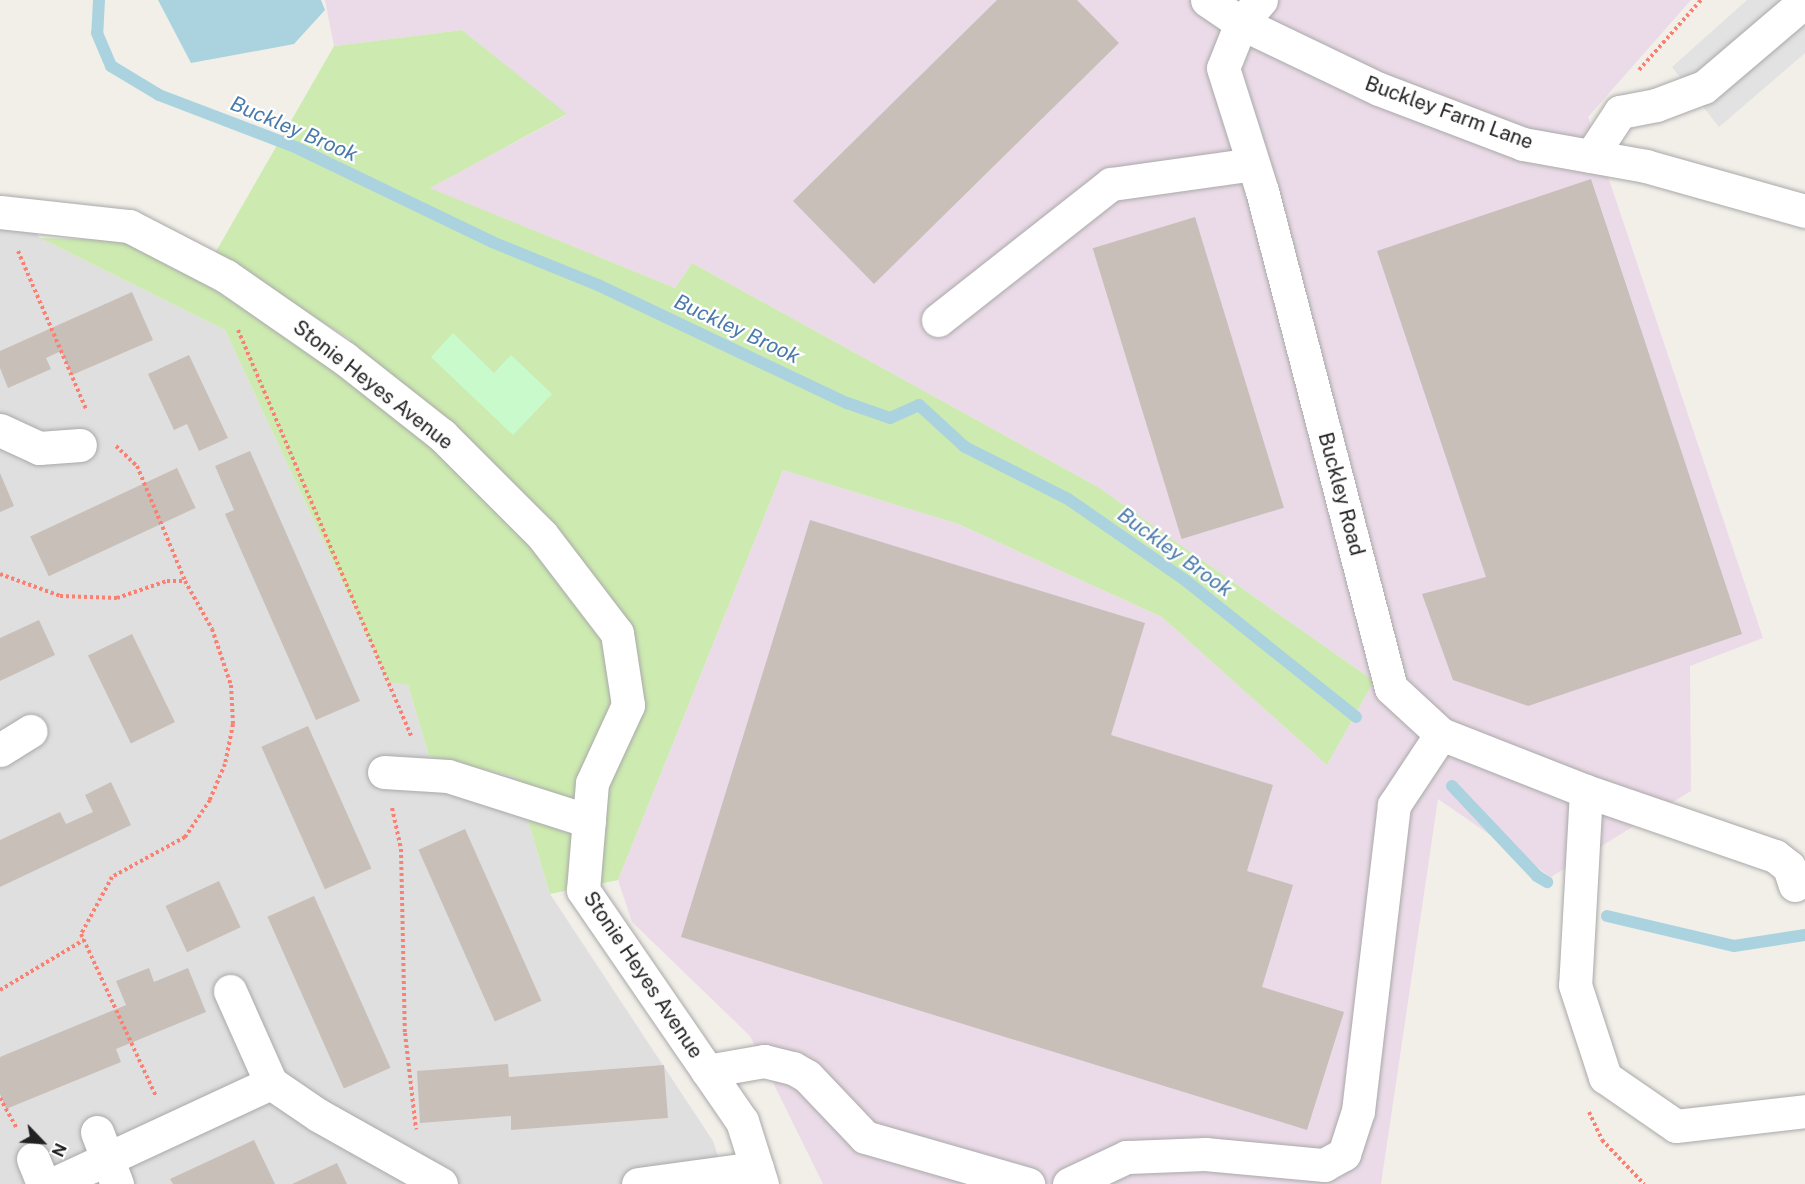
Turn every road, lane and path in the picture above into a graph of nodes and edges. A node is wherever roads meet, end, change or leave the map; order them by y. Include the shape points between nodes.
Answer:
1 (1207, 0) edge
2 (1701, 0) edge
3 (1805, 1) edge
4 (1251, 11) edge
5 (1620, 112) junction
6 (1591, 156) junction
7 (1253, 164) junction
8 (1805, 211) edge
9 (1, 212) edge
10 (938, 320) dead end
11 (236, 324) dead end
12 (0, 430) edge
13 (87, 435) junction
14 (0, 574) edge
15 (185, 581) junction
16 (31, 731) dead end
17 (1441, 734) junction
18 (0, 750) edge
19 (384, 772) joint
20 (428, 773) junction
21 (1586, 791) junction
22 (589, 821) junction
23 (1795, 885) dead end
24 (84, 940) junction
25 (0, 990) edge
26 (230, 991) dead end
27 (707, 1071) junction
28 (271, 1083) junction
29 (1805, 1111) edge
30 (171, 1130) junction
31 (108, 1159) edge
32 (406, 1163) junction
33 (759, 1176) edge
34 (53, 1184) edge
35 (441, 1184) edge
36 (638, 1184) edge
37 (1028, 1184) edge
38 (1069, 1184) edge

1 - 4 street
2 - 5 path via 1641,64
3 - 5 street via 1704,87 1656,105
4 - 6 street, Buckley Farm Lane via 1379,89 1522,144
4 - 7 street, Buckley Road via 1222,68
5 - 6 street
6 - 8 street, Buckley Farm Lane via 1646,166
7 - 10 street via 1111,184
7 - 17 street, Buckley Road via 1392,688
9 - 13 path
9 - 22 street, Stonie Heyes Avenue via 129,226 225,276 344,358 442,435 542,535 617,633 628,705 592,783
11 - 20 path
12 - 13 street via 39,448
13 - 15 path via 137,466
14 - 15 path via 60,596 117,598 167,581
15 - 24 path via 212,629 231,686 233,724 225,764 210,800 185,837 112,877 81,934
16 - 18 street
17 - 21 street, Buckley Road
17 - 38 street via 1394,805 1359,1111 1344,1154 1324,1165 1205,1154 1126,1157
19 - 20 street
19 - 32 path via 401,849 405,1033 417,1138
20 - 22 street
21 - 23 street, Buckley Road via 1775,856 1789,867
21 - 29 street via 1575,985 1605,1077 1676,1126
22 - 27 street, Stonie Heyes Avenue via 583,890
24 - 25 path
24 - 30 path
26 - 28 street
27 - 33 street, Stonie Heyes Avenue via 742,1121
27 - 37 street via 764,1061 793,1068 807,1076 864,1137
28 - 30 street
28 - 32 street via 318,1115
30 - 31 street
31 - 34 street
32 - 35 street
33 - 36 street

